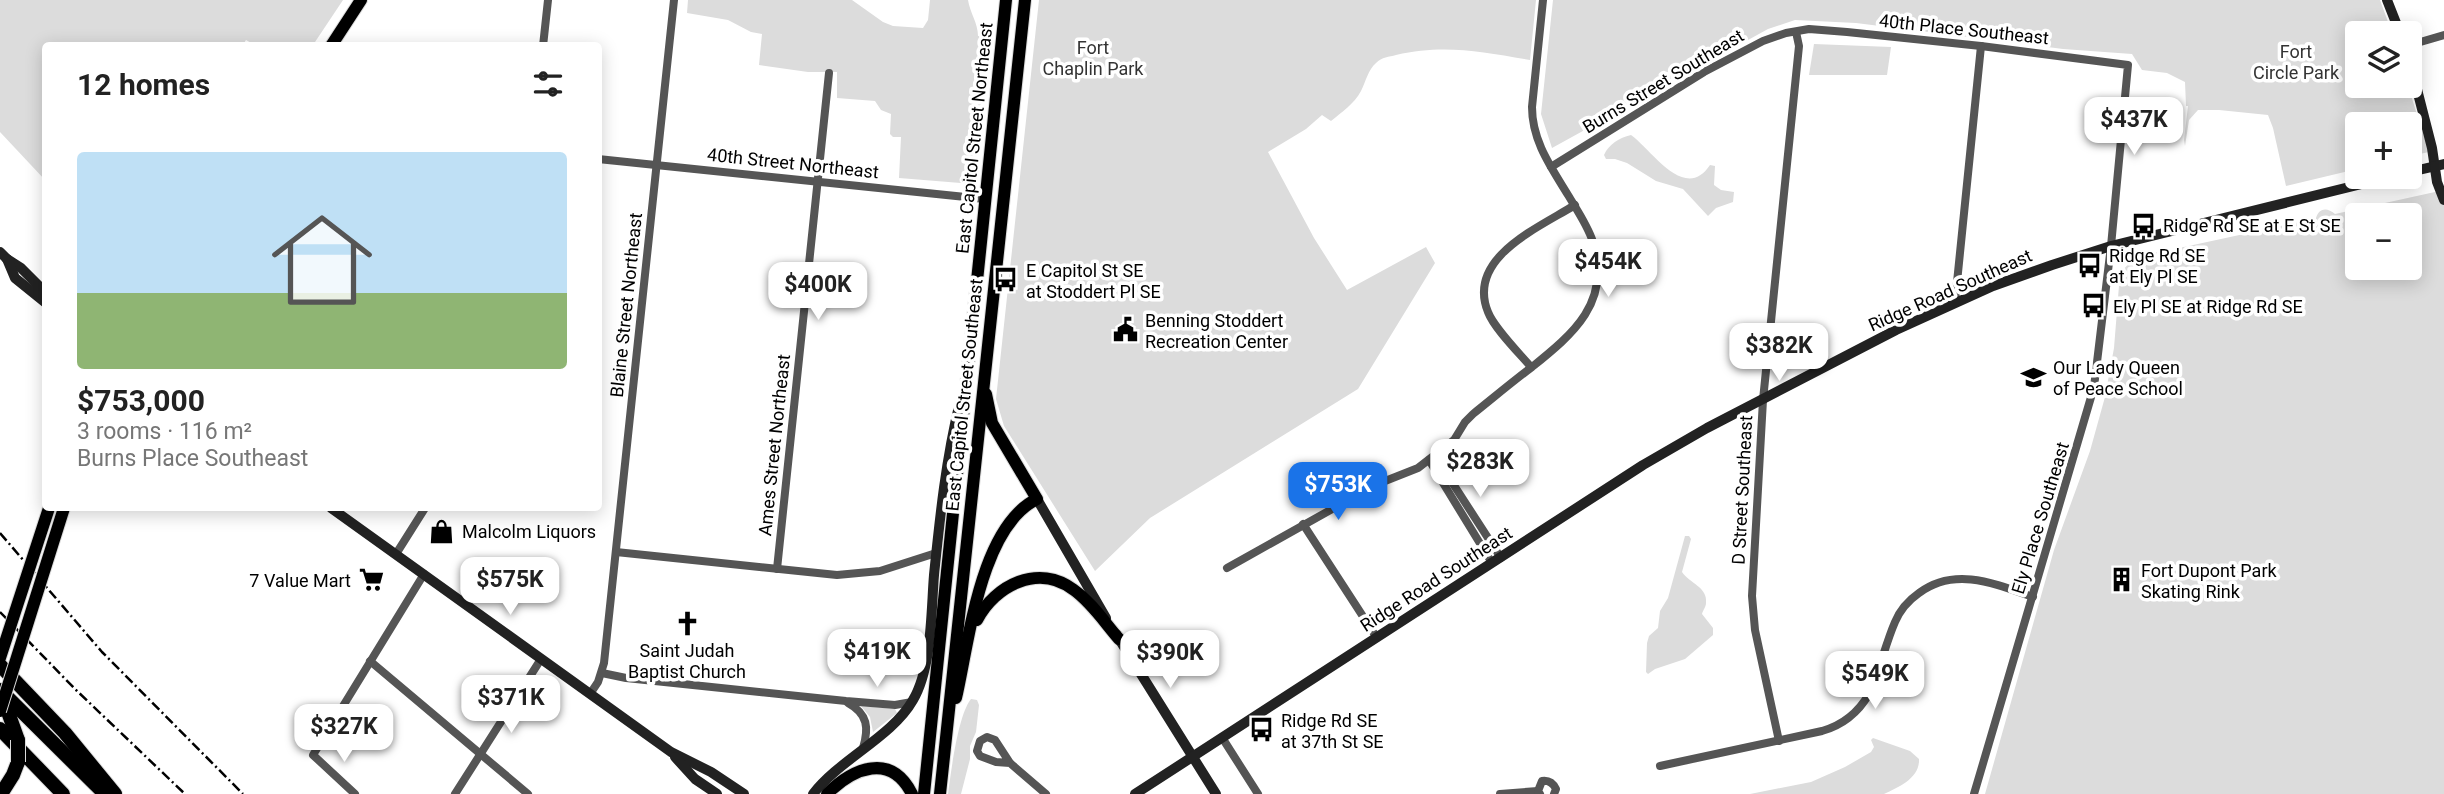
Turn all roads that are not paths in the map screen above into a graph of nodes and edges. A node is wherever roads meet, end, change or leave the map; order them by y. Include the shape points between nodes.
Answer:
1 (361, 0) edge
2 (548, 0) edge
3 (674, 0) edge
4 (1006, 0) edge
5 (1025, 0) edge
6 (1544, 0) edge
7 (2387, 0) edge
8 (2395, 21) edge
9 (1796, 32) junction
10 (2444, 35) edge
11 (2422, 41) edge
12 (334, 42) edge
13 (543, 42) edge
14 (1981, 46) junction
15 (2128, 65) joint
16 (829, 73) dead end
17 (2420, 98) edge
18 (602, 159) edge
19 (657, 165) junction
20 (2440, 165) edge
21 (1551, 167) junction
22 (2422, 169) edge
23 (818, 182) junction
24 (2345, 188) edge
25 (985, 199) junction
26 (2444, 200) edge
27 (1574, 205) junction
28 (2111, 246) junction
29 (4, 256) edge
30 (42, 289) edge
31 (42, 300) edge
32 (1955, 303) junction
33 (970, 363) junction
34 (984, 366) junction
35 (1531, 368) junction
36 (1763, 400) junction
37 (1432, 458) junction
38 (1037, 499) junction
39 (48, 511) edge
40 (63, 511) edge
41 (335, 511) edge
42 (423, 511) edge
43 (1303, 524) junction
44 (616, 552) junction
45 (936, 553) junction
46 (396, 554) junction
47 (1497, 560) junction
48 (777, 569) junction
49 (1227, 569) dead end
50 (424, 574) junction
51 (2033, 597) junction
52 (1377, 638) junction
53 (1119, 639) junction
54 (969, 643) junction
55 (0, 658) edge
56 (541, 659) junction
57 (370, 661) junction
58 (0, 665) edge
59 (602, 673) junction
60 (0, 691) edge
61 (590, 694) junction
62 (846, 701) junction
63 (912, 702) junction
64 (0, 711) edge
65 (0, 729) edge
66 (1223, 739) junction
67 (1779, 741) junction
68 (863, 748) junction
69 (670, 752) junction
70 (481, 754) junction
71 (1194, 757) junction
72 (1010, 763) dead end
73 (1660, 766) dead end
74 (942, 771) junction
75 (1539, 792) edge
76 (1, 794) edge
77 (63, 794) edge
78 (105, 794) edge
79 (114, 794) edge
80 (355, 794) edge
81 (455, 794) edge
82 (528, 794) edge
83 (717, 794) edge
84 (744, 794) edge
85 (813, 794) edge
86 (827, 794) edge
87 (912, 794) edge
88 (924, 794) edge
89 (940, 794) edge
90 (1046, 794) edge
91 (1135, 794) edge
92 (1216, 794) edge
93 (1258, 794) edge
94 (1500, 794) edge
95 (1555, 794) edge
96 (1974, 794) edge

1 - 12 main road
2 - 13 street
3 - 19 street, Blaine Street Northeast
4 - 25 main road, East Capitol Street Northeast
5 - 34 main road, East Capitol Street Southeast
6 - 21 street via 1532,117 1534,133
7 - 8 main road
9 - 14 street, 40th Place Southeast via 1809,29
9 - 21 street, Burns Street Southeast via 1763,41 1704,72
9 - 36 street, D Street Southeast via 1799,46
10 - 11 street
14 - 15 street, 40th Place Southeast
14 - 32 street
15 - 28 street, Ely Place Southeast
16 - 23 street, Ames Street Northeast
17 - 20 main road
18 - 19 street, 40th Street Northeast
19 - 23 street, 40th Street Northeast
19 - 44 street, Blaine Street Northeast
20 - 22 main road
20 - 26 main road via 2437,183
21 - 27 street
23 - 25 street, 40th Street Northeast
23 - 48 street, Ames Street Northeast
24 - 28 main road, Ridge Road Southeast
25 - 33 main road, East Capitol Street Northeast
27 - 35 street via 1594,245 1598,275 1593,298 1576,329
27 - 35 street via 1500,254 1485,282 1489,315
28 - 32 main road, Ridge Road Southeast via 2032,271
28 - 51 street, Ely Place Southeast via 2094,387
29 - 30 main road
29 - 31 main road via 15,278
32 - 36 main road, Ridge Road Southeast
33 - 45 main road, East Capitol Street Northeast via 948,449
33 - 88 main road, East Capitol Street Northeast
34 - 38 main road via 992,423
34 - 74 main road, East Capitol Street Southeast
35 - 37 street via 1469,418 1454,440
36 - 47 main road, Ridge Road Southeast via 1643,465
36 - 67 street, D Street Southeast via 1752,610
37 - 43 street
37 - 47 street
38 - 53 main road
38 - 54 main road via 1016,516 990,556
39 - 55 main road, bridge
40 - 64 main road, bridge
41 - 46 main road
42 - 46 street
43 - 49 street
43 - 52 street
44 - 48 street
44 - 59 street, Blaine Street Northeast
45 - 48 street via 854,575
45 - 63 main road, East Capitol Street Northeast via 923,675
46 - 50 main road
47 - 52 main road, Ridge Road Southeast
50 - 56 main road
50 - 57 street
51 - 67 street via 1981,580 1949,579 1927,587 1896,619 1869,694 1857,711 1828,729
51 - 96 street, Ely Place Southeast
52 - 66 main road, Ridge Road Southeast
53 - 54 main road via 1074,590 1036,578 1014,583 993,597 979,616
53 - 71 main road
54 - 74 main road
56 - 61 main road
56 - 70 street
57 - 70 street
57 - 80 street via 313,755
58 - 79 highway via 65,733
59 - 61 street, Blaine Street Northeast
59 - 62 street
60 - 76 highway, bridge via 18,740 18,762
60 - 78 highway
61 - 69 main road
62 - 63 street
62 - 68 street via 864,714 867,733
63 - 68 main road, East Capitol Street Northeast
65 - 77 highway
66 - 71 main road, Ridge Road Southeast
66 - 93 street
67 - 73 street
68 - 85 main road, East Capitol Street Northeast
69 - 83 main road
69 - 84 main road
70 - 81 street
70 - 82 street
71 - 91 main road, Ridge Road Southeast
71 - 92 main road
72 - 90 street
74 - 89 main road, East Capitol Street Southeast
75 - 94 street
75 - 95 street via 1545,780 1554,785
86 - 87 main road via 852,773 871,768 895,774

